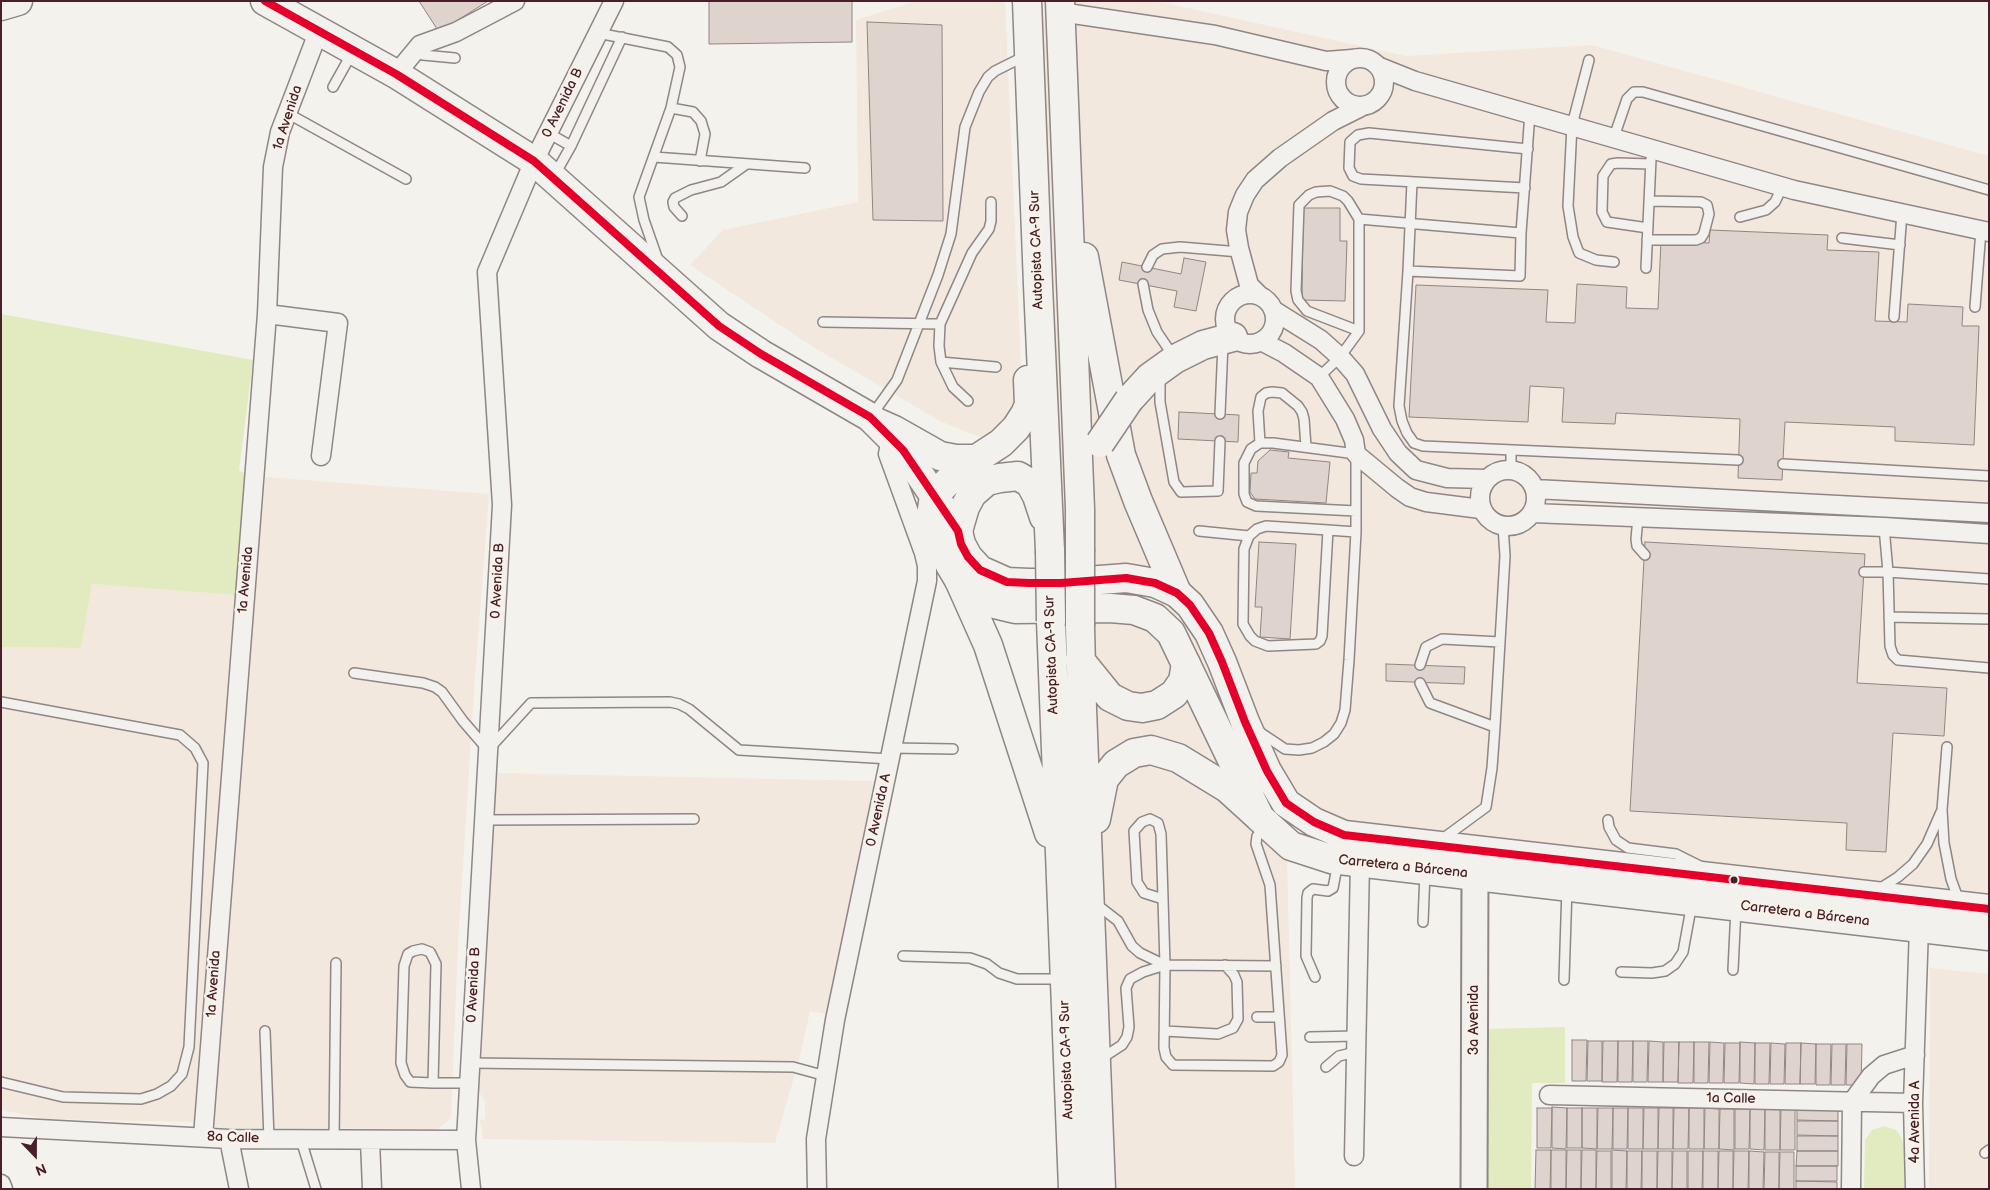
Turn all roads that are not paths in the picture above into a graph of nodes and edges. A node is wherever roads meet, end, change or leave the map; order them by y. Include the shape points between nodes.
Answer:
1 (18, 1) edge
2 (265, 1) edge
3 (515, 1) edge
4 (614, 1) edge
5 (1028, 1) edge
6 (1, 6) edge
7 (1060, 6) edge
8 (319, 30) junction
9 (598, 33) junction
10 (622, 37) junction
11 (354, 50) junction
12 (413, 52) junction
13 (1029, 54) junction
14 (455, 58) dead end
15 (1314, 58) junction
16 (1352, 59) junction
17 (1589, 60) dead end
18 (1380, 67) junction
19 (396, 74) junction
20 (1415, 80) junction
21 (1337, 85) junction
22 (333, 87) dead end
23 (1381, 96) junction
24 (1361, 107) junction
25 (671, 108) junction
26 (1530, 112) junction
27 (287, 113) junction
28 (1333, 121) junction
29 (1572, 125) junction
30 (548, 133) junction
31 (1614, 137) junction
32 (1065, 143) junction
33 (571, 146) junction
34 (1528, 149) junction
35 (1651, 156) junction
36 (654, 157) junction
37 (700, 161) junction
38 (745, 165) junction
39 (805, 168) dead end
40 (543, 170) junction
41 (406, 179) dead end
42 (1412, 182) junction
43 (1782, 187) junction
44 (1525, 188) junction
45 (1989, 190) edge
46 (1649, 201) junction
47 (991, 202) dead end
48 (1902, 213) junction
49 (682, 216) dead end
50 (1740, 217) dead end
51 (1359, 219) junction
52 (1410, 223) junction
53 (1648, 228) junction
54 (1985, 231) edge
55 (1521, 233) junction
56 (1842, 238) dead end
57 (1647, 240) junction
58 (1900, 245) junction
59 (1240, 252) junction
60 (1614, 262) dead end
61 (1147, 267) dead end
62 (1646, 268) dead end
63 (1408, 271) junction
64 (665, 279) junction
65 (1247, 280) junction
66 (1143, 284) dead end
67 (1038, 285) junction
68 (1260, 296) junction
69 (1237, 297) junction
70 (1975, 306) dead end
71 (1273, 310) junction
72 (266, 314) junction
73 (1894, 317) dead end
74 (823, 322) dead end
75 (918, 324) junction
76 (940, 324) junction
77 (1359, 331) junction
78 (1228, 339) junction
79 (1261, 341) junction
80 (1340, 357) junction
81 (940, 362) junction
82 (1168, 364) junction
83 (996, 367) dead end
84 (1319, 377) junction
85 (968, 401) dead end
86 (1220, 414) dead end
87 (879, 426) junction
88 (1220, 441) dead end
89 (1260, 443) junction
90 (1306, 447) junction
91 (1511, 450) junction
92 (1356, 454) junction
93 (321, 456) dead end
94 (975, 459) junction
95 (1738, 460) dead end
96 (1783, 464) dead end
97 (1511, 470) junction
98 (1989, 476) edge
99 (1487, 479) junction
100 (1535, 489) junction
101 (934, 496) junction
102 (1080, 509) junction
103 (1481, 509) junction
104 (1356, 511) junction
105 (1532, 513) junction
106 (1989, 513) edge
107 (1638, 518) junction
108 (1503, 526) junction
109 (1884, 528) junction
110 (1328, 530) junction
111 (958, 531) junction
112 (1199, 531) dead end
113 (1356, 532) junction
114 (1989, 534) edge
115 (1249, 536) junction
116 (1050, 543) junction
117 (1645, 555) dead end
118 (1864, 572) dead end
119 (1888, 572) junction
120 (959, 580) junction
121 (1989, 580) edge
122 (1177, 593) junction
123 (1889, 617) junction
124 (1989, 618) edge
125 (1500, 642) junction
126 (1080, 660) junction
127 (1186, 664) junction
128 (1420, 665) dead end
129 (1989, 668) edge
130 (354, 674) dead end
131 (1420, 682) dead end
132 (1, 702) edge
133 (1245, 722) junction
134 (1495, 727) junction
135 (1947, 747) dead end
136 (953, 749) dead end
137 (488, 750) junction
138 (891, 753) junction
139 (1942, 810) junction
140 (694, 819) dead end
141 (484, 820) junction
142 (1608, 820) dead end
143 (1264, 822) junction
144 (1429, 857) junction
145 (1087, 859) junction
146 (1349, 861) junction
147 (1059, 862) junction
148 (1476, 863) junction
149 (1724, 879) junction
150 (1567, 886) junction
151 (1869, 896) junction
152 (1089, 899) junction
153 (1163, 899) junction
154 (1692, 900) junction
155 (1736, 906) junction
156 (1961, 906) junction
157 (1989, 909) edge
158 (1423, 922) dead end
159 (1919, 927) junction
160 (1989, 936) edge
161 (904, 956) dead end
162 (336, 963) dead end
163 (1165, 966) junction
164 (1225, 966) junction
165 (1276, 966) junction
166 (1733, 970) dead end
167 (1621, 972) dead end
168 (1315, 977) dead end
169 (1064, 978) junction
170 (1564, 980) dead end
171 (1257, 1017) dead end
172 (1279, 1017) junction
173 (265, 1030) dead end
174 (1165, 1031) junction
175 (1310, 1037) dead end
176 (1356, 1044) junction
177 (1915, 1055) junction
178 (1096, 1062) junction
179 (470, 1063) junction
180 (1326, 1067) dead end
181 (826, 1076) junction
182 (1, 1082) edge
183 (433, 1083) junction
184 (469, 1083) junction
185 (1549, 1095) dead end
186 (1852, 1102) junction
187 (1913, 1103) junction
188 (1, 1127) edge
189 (203, 1137) junction
190 (229, 1139) junction
191 (269, 1139) junction
192 (301, 1140) junction
193 (466, 1140) junction
194 (334, 1141) junction
195 (370, 1141) junction
196 (1354, 1156) dead end
197 (1, 1184) edge
198 (3, 1189) edge
199 (238, 1189) edge
200 (316, 1189) edge
201 (372, 1189) edge
202 (471, 1189) edge
203 (817, 1189) edge
204 (1073, 1189) edge
205 (1101, 1189) edge
206 (1474, 1189) edge
207 (1851, 1189) edge
208 (1914, 1189) edge

1 - 6 main road
2 - 8 main road
3 - 12 street via 456,32 426,42
4 - 9 street, 0 Avenida B
5 - 13 main road, Autopista CA-9 Sur
7 - 15 street via 1215,35
7 - 32 main road, Autopista CA-9 Sur
8 - 11 main road
8 - 27 street, 1a Avenida
9 - 10 lane
9 - 30 street, 0 Avenida B
10 - 25 lane via 668,47 677,55 680,66
10 - 33 lane
11 - 19 main road
11 - 22 lane
12 - 14 lane
12 - 19 street
13 - 67 main road, Autopista CA-9 Sur
13 - 75 lane via 995,71 979,92 965,127 951,234
15 - 16 street via 1326,61
15 - 21 street via 1330,71
16 - 18 street via 1367,58
16 - 21 street via 1341,68
17 - 29 lane
18 - 20 street
18 - 23 street via 1385,82
19 - 40 main road
20 - 23 street
20 - 26 street
21 - 24 street via 1346,103
21 - 28 street via 1338,101
23 - 24 street via 1369,106
24 - 28 street
25 - 36 lane
25 - 37 lane via 693,112 701,121 705,134
26 - 29 street
26 - 34 lane
27 - 41 lane
27 - 72 street, 1a Avenida via 273,167
28 - 59 street via 1255,180 1238,212 1236,230
29 - 31 street
29 - 60 lane via 1568,206 1573,238 1579,253 1596,260
30 - 33 lane
30 - 40 street, 0 Avenida B
31 - 35 street
31 - 45 lane via 1627,99 1634,92 1642,92
32 - 102 main road, Autopista CA-9 Sur
32 - 122 main road via 1121,455
33 - 40 lane
34 - 42 lane via 1369,133 1358,135 1350,142 1348,168 1353,176
34 - 44 lane
35 - 43 street
35 - 46 lane
35 - 53 lane via 1618,163 1607,168 1603,176 1602,212 1607,222
36 - 37 lane
36 - 64 lane via 640,197 644,220
37 - 38 lane
38 - 39 lane
38 - 49 lane via 721,182 675,198 674,207
40 - 64 main road
40 - 137 street, 0 Avenida B via 487,272 502,504
42 - 44 lane
42 - 52 lane
43 - 48 street
43 - 50 lane via 1775,202 1766,210
44 - 55 lane
46 - 53 lane
46 - 57 lane via 1701,202 1707,205 1709,214 1701,238
47 - 76 lane via 989,229 972,253
48 - 54 street
48 - 58 lane
51 - 52 lane
51 - 77 lane
51 - 77 lane via 1348,201 1337,193 1323,190 1309,195 1299,205 1296,290 1298,300 1307,310
52 - 55 lane
52 - 63 lane
53 - 57 lane
54 - 70 lane
55 - 63 lane via 1520,276
56 - 58 lane
57 - 62 lane
58 - 73 lane
59 - 61 lane via 1180,247 1162,249 1153,255
59 - 65 street
63 - 91 lane via 1399,406 1407,433 1414,443 1423,446
64 - 87 main road via 719,326
65 - 68 street
65 - 69 street
66 - 82 lane via 1151,318
67 - 94 main road via 1026,332 1029,397 1026,414 1002,443
67 - 116 main road, Autopista CA-9 Sur
68 - 69 street via 1244,294
68 - 71 street
69 - 78 street via 1225,316
71 - 79 street via 1275,317 1271,331
71 - 80 street via 1321,340
72 - 93 street via 338,323
72 - 189 street, 1a Avenida
74 - 75 lane
75 - 76 lane
75 - 87 lane
76 - 81 lane
77 - 80 lane
78 - 79 street via 1246,344
78 - 82 main road via 1203,345
78 - 86 lane
79 - 84 street
80 - 84 lane
80 - 99 street via 1355,374 1382,429 1406,462 1430,475
81 - 83 lane
81 - 85 lane via 953,387
82 - 88 lane via 1159,387 1160,402 1174,482 1182,492 1218,491
82 - 102 main road, bridge via 1150,377 1129,400 1100,443 1087,475
84 - 92 street via 1345,420
87 - 94 main road via 894,430 940,456
87 - 101 main road, Carretera a Bárcena via 902,450
87 - 138 street, 0 Avenida A via 924,553 927,573
89 - 90 lane
89 - 90 lane via 1258,411 1261,397 1272,392 1282,393 1302,412
89 - 104 lane via 1251,449 1244,463 1247,502 1256,506
90 - 92 lane
91 - 95 lane
91 - 97 lane
92 - 103 street via 1410,496 1446,506
92 - 104 lane
94 - 101 main road
96 - 98 lane
97 - 99 street
97 - 100 street via 1525,476
99 - 103 street via 1480,493
100 - 105 street
100 - 106 street
101 - 111 main road, Carretera a Bárcena
101 - 120 main road via 931,516 934,531
102 - 126 main road, Autopista CA-9 Sur, bridge
103 - 108 street via 1490,520
104 - 113 lane
105 - 107 street
105 - 108 street via 1520,524
107 - 109 street
107 - 117 lane via 1637,546
108 - 125 lane via 1505,556
109 - 114 street
109 - 119 lane
110 - 113 lane
110 - 115 lane via 1266,526
110 - 115 lane via 1322,636 1316,644 1268,646 1255,641 1246,630 1243,624 1244,550
111 - 116 main road via 972,494 987,481 1018,476 1030,484 1037,496
111 - 122 main road, Carretera a Bárcena via 961,544 980,570 1007,582 1061,583 1126,578 1155,583
112 - 115 lane
113 - 133 lane via 1345,710 1341,723 1324,742 1299,750 1285,749
116 - 147 main road, Autopista CA-9 Sur, bridge
118 - 119 lane
119 - 121 lane
119 - 123 lane
120 - 127 main road, Carretera a Bárcena via 986,602 1015,609 1110,608 1134,610 1156,618 1172,633
120 - 147 main road via 988,645
122 - 133 main road, Carretera a Bárcena via 1190,605 1209,633
123 - 124 lane
123 - 129 lane via 1890,646 1898,660
125 - 128 lane via 1442,639 1426,647
125 - 134 lane
126 - 127 main road via 1110,697 1128,706 1142,708 1157,705 1174,694 1182,681
126 - 145 main road, Autopista CA-9 Sur
127 - 143 main road, Carretera a Bárcena
130 - 137 lane via 423,683 435,688 442,692
131 - 134 lane via 1430,703
132 - 182 lane via 180,735 196,748 203,764 189,1047 182,1074 171,1086 141,1099 63,1097
133 - 144 main road, Carretera a Bárcena via 1267,771 1286,803 1314,822 1344,835
134 - 144 lane via 1486,807
135 - 139 lane
136 - 138 lane
137 - 138 lane via 531,703 670,702 688,708 739,750
137 - 141 street, 0 Avenida B
138 - 181 street, 0 Avenida A
139 - 151 lane via 1927,844 1913,864
139 - 156 lane via 1946,860
140 - 141 lane
141 - 179 street, 0 Avenida B
142 - 149 lane via 1616,840 1628,848 1676,854
143 - 145 main road via 1226,788 1178,758 1151,750 1134,754 1116,764 1104,779
143 - 146 main road, Carretera a Bárcena via 1291,846
143 - 165 lane via 1256,836 1256,844 1270,885
144 - 146 main road, Carretera a Bárcena
144 - 148 main road, Carretera a Bárcena
144 - 158 lane
145 - 152 main road, Autopista CA-9 Sur
146 - 168 lane via 1333,888 1328,891 1313,889 1308,893 1306,956
146 - 176 street
147 - 169 main road, Autopista CA-9 Sur
148 - 149 main road, Carretera a Bárcena
148 - 150 main road, Carretera a Bárcena
148 - 206 street, 3a Avenida
149 - 151 main road, Carretera a Bárcena
150 - 154 main road, Carretera a Bárcena
150 - 170 lane
151 - 156 main road, Carretera a Bárcena
152 - 163 lane via 1118,921 1140,954
152 - 178 main road, Autopista CA-9 Sur
153 - 153 lane via 1144,893 1137,882 1134,832 1142,822 1150,820 1158,823 1161,834
153 - 163 lane
154 - 155 main road, Carretera a Bárcena
154 - 167 lane via 1684,952 1676,964 1652,974
155 - 159 main road, Carretera a Bárcena
155 - 166 lane
156 - 157 main road, Carretera a Bárcena
159 - 160 main road, Carretera a Bárcena
159 - 177 street, 4a Avenida A
161 - 169 lane via 970,958 1017,979
162 - 194 lane
163 - 164 lane
163 - 174 lane
163 - 178 lane via 1142,972 1130,980 1126,988 1127,1037 1122,1045
164 - 165 lane
164 - 174 lane via 1237,982 1238,1020 1233,1028 1218,1034
165 - 172 lane
169 - 204 main road, Autopista CA-9 Sur
171 - 172 lane
172 - 174 lane via 1282,1054 1280,1062 1273,1066 1173,1065 1166,1057
173 - 191 lane
175 - 176 lane
176 - 180 lane
176 - 196 street
177 - 186 street via 1884,1065 1871,1076
177 - 187 street, 4a Avenida A
178 - 205 main road, Autopista CA-9 Sur
179 - 181 lane via 793,1068
179 - 184 street, 0 Avenida B
181 - 203 street, 0 Avenida A via 816,1139
183 - 183 lane via 410,1082 401,1063 404,966 408,954 422,949 430,952 436,964
183 - 184 lane
184 - 193 street, 0 Avenida B
185 - 186 street, 1a Calle
186 - 187 street, 1a Calle
186 - 207 street
187 - 208 street, 4a Avenida A
188 - 189 street, 8a Calle
189 - 190 street, 8a Calle
190 - 191 street, 8a Calle
190 - 199 street
191 - 192 street, 8a Calle
192 - 194 street, 8a Calle
192 - 200 lane
193 - 195 street, 8a Calle
193 - 202 street, 0 Avenida B
194 - 195 street, 8a Calle
195 - 201 street
197 - 198 street

